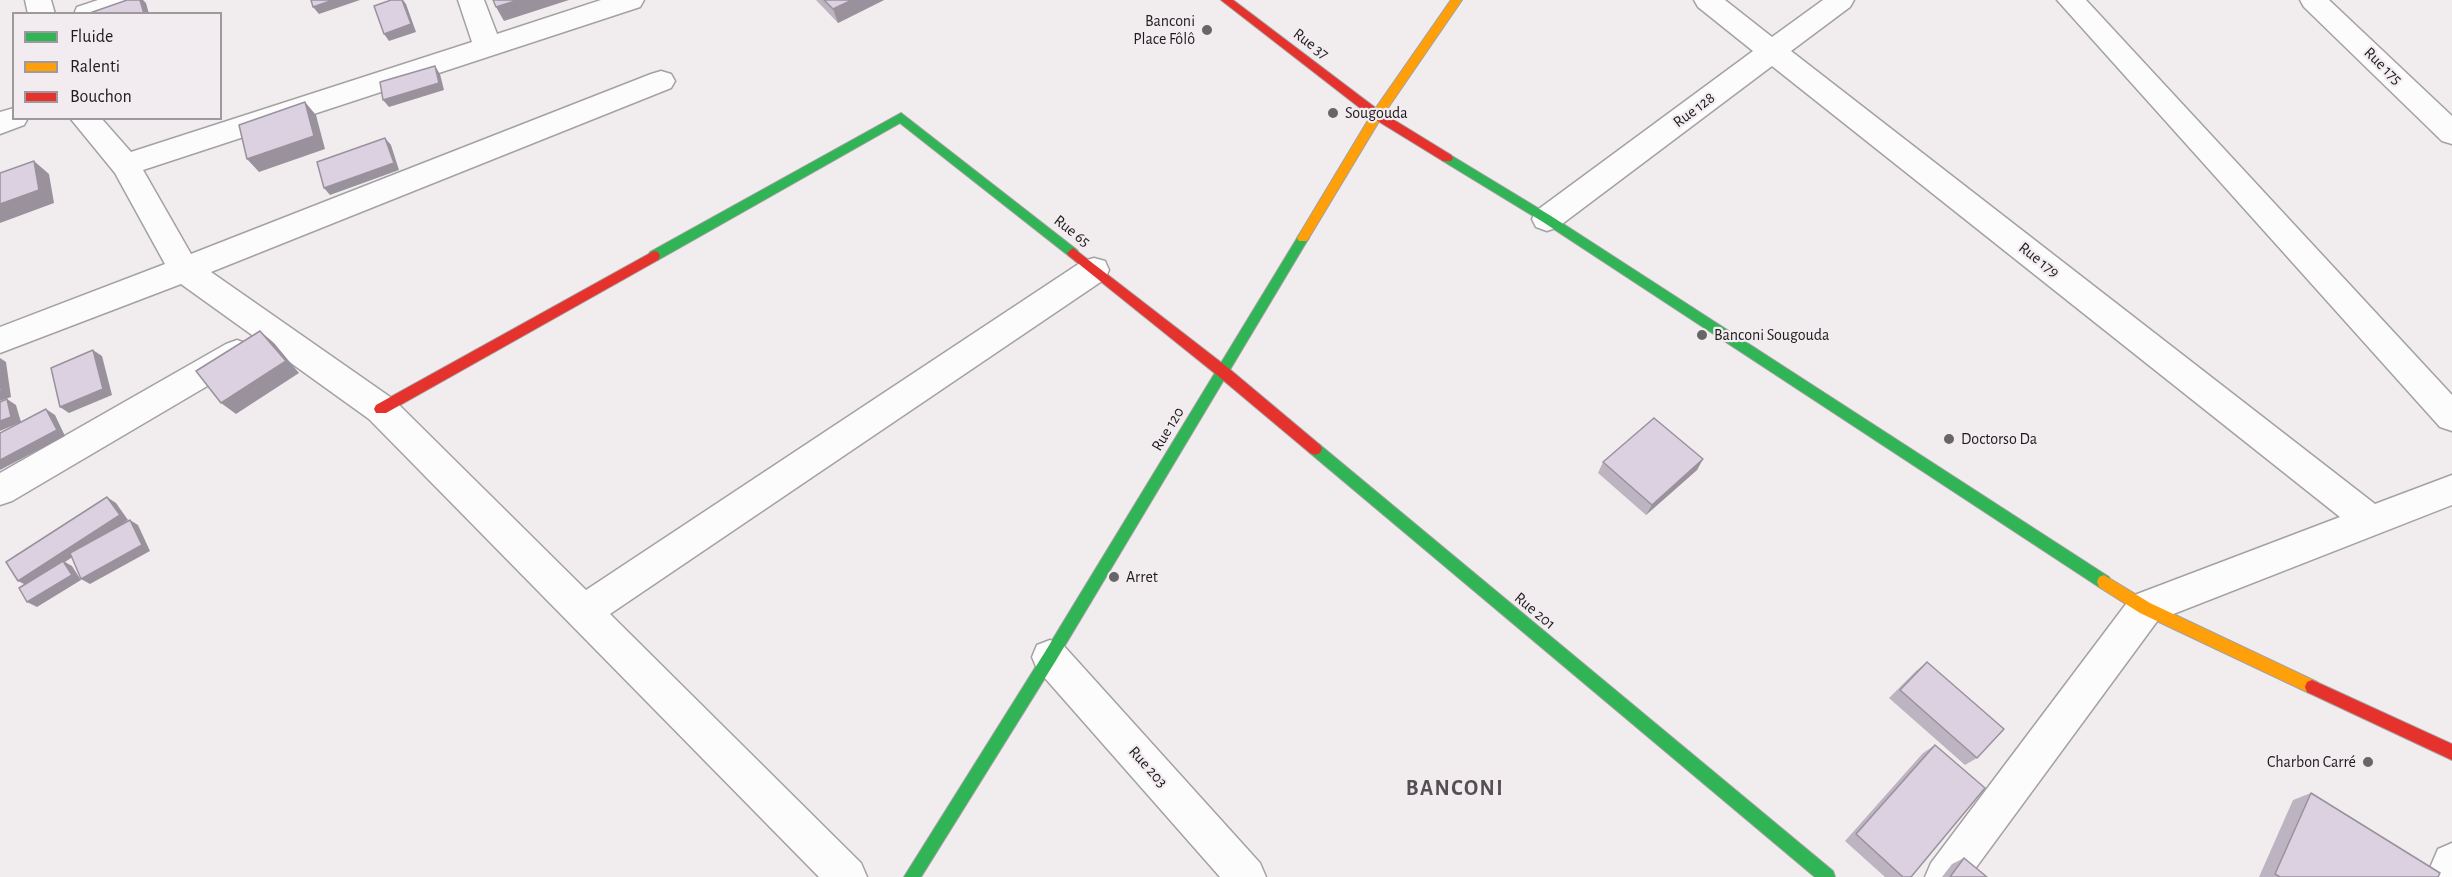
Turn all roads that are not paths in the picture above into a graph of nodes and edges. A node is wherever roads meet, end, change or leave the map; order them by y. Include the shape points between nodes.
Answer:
1 (126, 0) edge
2 (471, 0) edge
3 (631, 0) edge
4 (1226, 0) edge
5 (1457, 0) edge
6 (1707, 0) edge
7 (1841, 0) edge
8 (2070, 0) edge
9 (2313, 0) edge
10 (93, 12) edge
11 (488, 47) junction
12 (1773, 51) junction
13 (661, 81) dead end
14 (1377, 115) junction
15 (86, 120) edge
16 (2452, 133) edge
17 (125, 165) junction
18 (1547, 219) junction
19 (184, 270) junction
20 (1094, 270) junction
21 (272, 333) junction
22 (0, 340) edge
23 (1222, 371) junction
24 (381, 409) junction
25 (2452, 417) edge
26 (0, 490) edge
27 (2452, 490) edge
28 (2370, 521) junction
29 (2145, 608) junction
30 (583, 612) junction
31 (1050, 657) junction
32 (2452, 752) edge
33 (2452, 863) edge
34 (847, 877) edge
35 (912, 877) edge
36 (1246, 877) edge
37 (1827, 877) edge
38 (1945, 877) edge
39 (2446, 877) edge

1 - 10 street
2 - 11 street
3 - 11 street
4 - 14 main road, Rue 37
5 - 14 main road, Rue 120
6 - 12 street, Rue 179
7 - 12 street, Rue 128
8 - 25 street
9 - 16 street, Rue 175
11 - 17 street
12 - 18 street, Rue 128
12 - 28 street, Rue 179
13 - 19 street
14 - 18 main road, Rue 37
14 - 23 main road, Rue 120
15 - 17 street
17 - 19 street
18 - 29 main road, Rue 37
19 - 21 street
19 - 22 street
20 - 23 main road, Rue 65
20 - 24 main road, Rue 65 via 902,117
20 - 30 street
21 - 24 street
21 - 26 street
23 - 31 main road, Rue 120
23 - 37 main road, Rue 201
24 - 30 street
27 - 28 street
28 - 29 street
29 - 32 main road, Rue 37
29 - 38 street
30 - 34 street
31 - 35 main road, Rue 120
31 - 36 street, Rue 203
33 - 39 street

